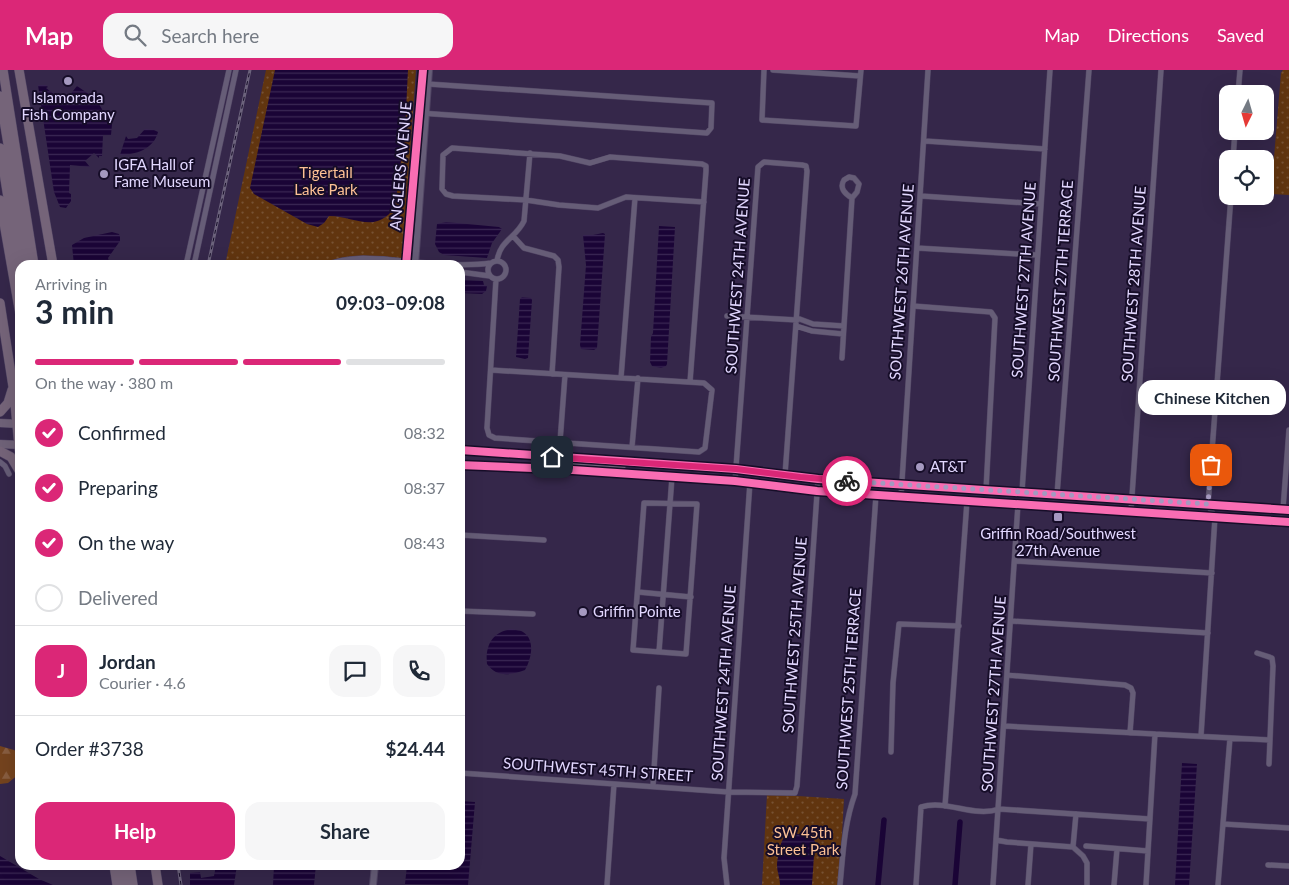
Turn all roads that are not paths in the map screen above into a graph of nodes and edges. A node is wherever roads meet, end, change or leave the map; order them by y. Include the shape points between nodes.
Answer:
1 (3, 70) edge
2 (19, 70) edge
3 (229, 70) edge
4 (236, 70) edge
5 (423, 70) edge
6 (429, 70) edge
7 (764, 70) edge
8 (773, 70) edge
9 (928, 70) edge
10 (1050, 70) edge
11 (1089, 70) edge
12 (1161, 70) edge
13 (1240, 70) edge
14 (861, 73) edge
15 (428, 84) junction
16 (1239, 85) edge
17 (0, 96) edge
18 (423, 113) junction
19 (925, 141) junction
20 (0, 148) edge
21 (1045, 149) junction
22 (530, 153) junction
23 (921, 196) junction
24 (635, 198) junction
25 (852, 198) dead end
26 (0, 200) edge
27 (526, 200) junction
28 (704, 202) junction
29 (1042, 204) junction
30 (1230, 205) edge
31 (513, 236) junction
32 (917, 248) junction
33 (1037, 255) junction
34 (18, 260) edge
35 (27, 260) edge
36 (33, 260) edge
37 (53, 260) edge
38 (187, 260) edge
39 (195, 260) edge
40 (343, 260) edge
41 (376, 260) edge
42 (406, 260) edge
43 (416, 260) edge
44 (494, 262) junction
45 (465, 264) edge
46 (474, 264) junction
47 (465, 272) edge
48 (473, 273) junction
49 (490, 276) junction
50 (496, 279) junction
51 (15, 286) edge
52 (0, 303) edge
53 (913, 306) junction
54 (727, 316) dead end
55 (748, 317) junction
56 (796, 321) junction
57 (826, 325) junction
58 (844, 326) junction
59 (826, 332) junction
60 (843, 334) junction
61 (842, 358) dead end
62 (491, 370) junction
63 (552, 374) junction
64 (565, 375) junction
65 (621, 378) junction
66 (638, 378) junction
67 (690, 382) junction
68 (12, 389) junction
69 (15, 406) edge
70 (0, 412) edge
71 (0, 423) edge
72 (15, 423) edge
73 (1289, 430) edge
74 (560, 442) junction
75 (0, 444) edge
76 (15, 445) edge
77 (632, 447) junction
78 (465, 450) edge
79 (0, 451) edge
80 (0, 462) edge
81 (625, 462) junction
82 (15, 464) edge
83 (465, 465) edge
84 (675, 465) junction
85 (736, 469) junction
86 (566, 470) junction
87 (9, 474) dead end
88 (628, 474) junction
89 (785, 475) junction
90 (672, 477) junction
91 (818, 479) junction
92 (735, 481) junction
93 (750, 482) junction
94 (902, 484) junction
95 (817, 490) junction
96 (986, 490) junction
97 (1022, 492) junction
98 (1040, 493) junction
99 (876, 495) junction
100 (1057, 495) junction
101 (901, 497) junction
102 (1132, 500) junction
103 (967, 501) junction
104 (670, 503) junction
105 (1000, 503) junction
106 (1018, 504) junction
107 (1208, 504) junction
108 (1286, 509) edge
109 (1131, 512) junction
110 (1215, 517) junction
111 (1289, 522) edge
112 (465, 535) edge
113 (544, 540) dead end
114 (1015, 561) junction
115 (1212, 573) junction
116 (638, 592) junction
117 (664, 594) junction
118 (690, 597) junction
119 (465, 611) edge
120 (533, 614) dead end
121 (1011, 621) junction
122 (959, 626) junction
123 (1208, 633) junction
124 (660, 652) junction
125 (1257, 653) dead end
126 (1007, 675) junction
127 (659, 688) dead end
128 (1004, 726) junction
129 (1130, 733) junction
130 (1156, 734) junction
131 (1202, 736) junction
132 (1230, 738) junction
133 (1270, 740) junction
134 (891, 752) dead end
135 (1269, 764) dead end
136 (465, 773) edge
137 (614, 784) junction
138 (653, 786) junction
139 (728, 792) junction
140 (795, 793) joint
141 (946, 806) junction
142 (999, 809) junction
143 (1076, 814) junction
144 (1150, 819) junction
145 (1223, 824) junction
146 (1289, 828) edge
147 (996, 840) junction
148 (1031, 844) junction
149 (1086, 846) dead end
150 (1073, 847) junction
151 (1117, 849) junction
152 (1148, 851) junction
153 (1268, 865) dead end
154 (1289, 866) edge
155 (115, 870) edge
156 (123, 870) edge
157 (131, 870) edge
158 (136, 870) edge
159 (156, 870) edge
160 (374, 870) edge
161 (117, 885) edge
162 (126, 885) edge
163 (134, 885) edge
164 (138, 885) edge
165 (158, 885) edge
166 (373, 885) edge
167 (607, 885) edge
168 (727, 885) edge
169 (840, 885) edge
170 (916, 885) edge
171 (993, 885) edge
172 (1028, 885) edge
173 (1087, 885) edge
174 (1114, 885) edge
175 (1146, 885) edge
176 (1218, 885) edge

1 - 36 highway
2 - 37 highway
3 - 38 street
4 - 39 street
5 - 18 street, ANGLERS AVENUE
6 - 15 street, ANGLERS AVENUE
7 - 14 street via 762,120 856,126
8 - 14 street
9 - 19 street, SOUTHWEST 26TH AVENUE
10 - 21 street, SOUTHWEST 27TH AVENUE
11 - 100 street, SOUTHWEST 27TH TERRACE
12 - 102 street, SOUTHWEST 28TH AVENUE
13 - 16 street
15 - 18 street, ANGLERS AVENUE
15 - 18 street via 712,103 710,128 707,134
17 - 35 highway
18 - 42 street, ANGLERS AVENUE
18 - 43 street, ANGLERS AVENUE
19 - 21 street
19 - 23 street, SOUTHWEST 26TH AVENUE
20 - 34 highway
21 - 29 street, SOUTHWEST 27TH AVENUE
22 - 27 street
22 - 27 street via 452,148 443,155 441,184 446,194
22 - 28 street via 590,163 610,157 702,164 706,166
23 - 29 street
23 - 32 street, SOUTHWEST 26TH AVENUE
24 - 27 street via 626,197 598,208
24 - 28 street
24 - 65 street
25 - 58 street
26 - 51 highway
27 - 31 street via 524,222
28 - 67 street
29 - 33 street, SOUTHWEST 27TH AVENUE
30 - 107 street
31 - 44 street via 501,246
31 - 63 street via 524,248 558,260
32 - 33 street
32 - 53 street, SOUTHWEST 26TH AVENUE
33 - 97 street, SOUTHWEST 27TH AVENUE
40 - 41 street
44 - 46 street
44 - 49 street via 488,270
44 - 50 street via 503,264 506,270 503,277
45 - 46 street
46 - 48 street
47 - 48 street
48 - 49 street
49 - 50 street
50 - 62 street
52 - 68 highway
53 - 94 street, SOUTHWEST 26TH AVENUE
53 - 96 street via 991,312 995,318
54 - 55 street
55 - 56 street
55 - 56 street, SOUTHWEST 24TH AVENUE via 758,167 764,162 806,166
55 - 85 street, SOUTHWEST 24TH AVENUE
56 - 57 street
56 - 59 street via 812,331
56 - 89 street
57 - 58 street
57 - 59 street
58 - 60 street
59 - 60 street
60 - 61 street
62 - 63 street
62 - 74 street via 489,435
63 - 64 street
64 - 65 street
64 - 74 street
65 - 66 street
66 - 67 street
66 - 77 street
67 - 77 street via 704,383 712,390 705,448 699,452
68 - 69 highway
68 - 70 highway via 8,403
71 - 72 main road
73 - 108 street
74 - 77 street
75 - 76 main road
78 - 81 main road
79 - 82 highway via 11,457
80 - 87 street
81 - 84 main road
81 - 86 main road via 616,468 574,465
83 - 86 main road
84 - 85 main road
84 - 88 main road via 666,469 638,468
85 - 89 main road
85 - 92 street, SOUTHWEST 24TH AVENUE
86 - 88 main road
88 - 90 main road
89 - 91 main road
90 - 92 main road
90 - 104 street
91 - 94 main road
91 - 95 street, SOUTHWEST 25TH AVENUE
92 - 93 main road
93 - 95 main road
93 - 139 street, SOUTHWEST 24TH AVENUE
94 - 96 main road
94 - 101 street, SOUTHWEST 26TH AVENUE
95 - 99 main road
95 - 140 street, SOUTHWEST 25TH AVENUE
96 - 97 main road
97 - 98 main road
97 - 105 main road
98 - 100 main road
98 - 106 main road
99 - 101 main road
99 - 169 street, SOUTHWEST 25TH TERRACE via 855,794 844,838
100 - 102 main road
101 - 103 main road
102 - 107 main road
102 - 109 street, SOUTHWEST 28TH AVENUE
103 - 105 main road
103 - 122 street
104 - 116 street via 644,502
104 - 117 street
104 - 118 street via 697,504
105 - 106 main road
106 - 109 main road
106 - 114 street, SOUTHWEST 27TH AVENUE
107 - 108 main road
107 - 110 street
109 - 110 main road
110 - 111 main road
110 - 115 street
112 - 113 street
114 - 115 street
114 - 121 street, SOUTHWEST 27TH AVENUE
115 - 123 street
116 - 117 street
116 - 124 street via 633,650
117 - 118 street
117 - 124 street
118 - 124 street via 686,654
119 - 120 street
121 - 123 street
121 - 126 street, SOUTHWEST 27TH AVENUE
122 - 134 street via 899,624
122 - 141 street
123 - 131 street
125 - 133 street via 1272,658
126 - 128 street, SOUTHWEST 27TH AVENUE
126 - 129 street via 1125,684 1133,693
127 - 138 street
128 - 129 street
128 - 142 street, SOUTHWEST 27TH AVENUE
129 - 130 street
130 - 131 street
130 - 144 street
131 - 132 street
132 - 133 street
132 - 145 street
133 - 135 street
136 - 137 street, SOUTHWEST 45TH STREET
137 - 138 street, SOUTHWEST 45TH STREET
137 - 167 street
138 - 139 street, SOUTHWEST 45TH STREET
139 - 140 street, SOUTHWEST 45TH STREET
139 - 168 street, SOUTHWEST 24TH AVENUE via 724,858
141 - 142 street via 991,812
141 - 170 street via 921,807
142 - 143 street
142 - 147 street, SOUTHWEST 27TH AVENUE
143 - 144 street
143 - 150 street
144 - 152 street
145 - 146 street
145 - 176 street
147 - 148 street
147 - 171 street, SOUTHWEST 27TH AVENUE
148 - 150 street
148 - 172 street
149 - 151 street
150 - 173 street via 1087,863
151 - 152 street
151 - 174 street
152 - 175 street
153 - 154 street
155 - 161 highway
156 - 162 highway
157 - 163 highway
158 - 164 highway
159 - 165 highway
160 - 166 street

